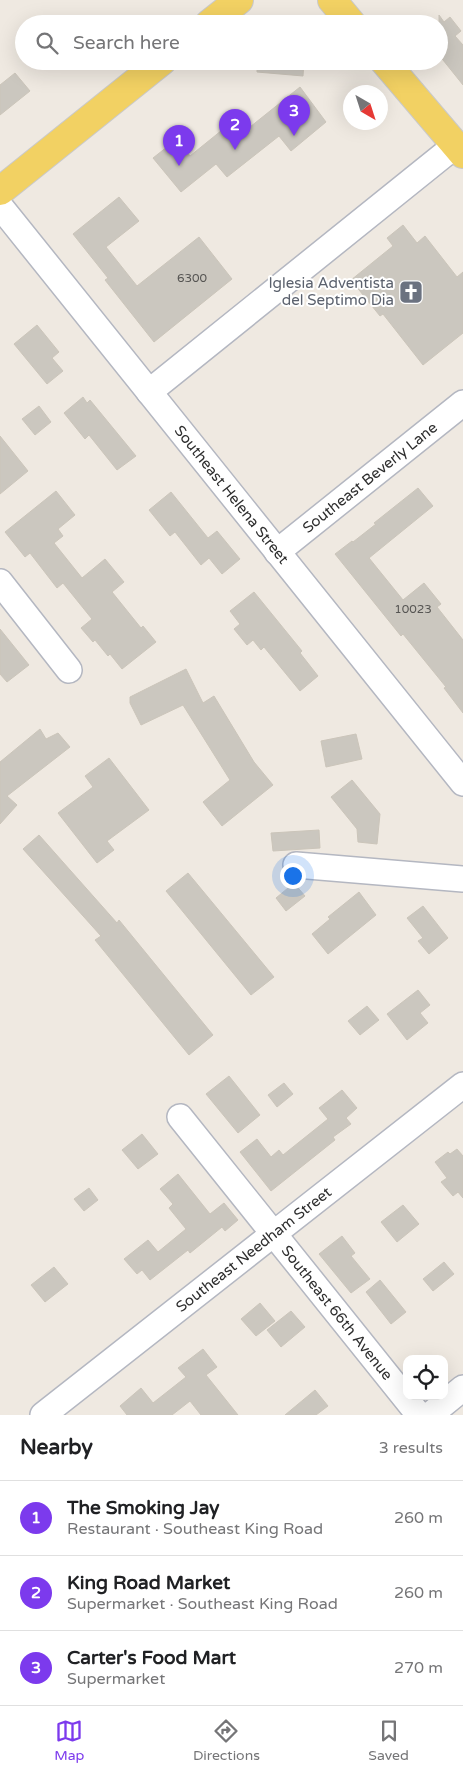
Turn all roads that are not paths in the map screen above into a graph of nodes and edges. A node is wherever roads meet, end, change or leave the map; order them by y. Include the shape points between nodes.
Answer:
1 (239, 0) edge
2 (332, 0) edge
3 (220, 15) edge
4 (344, 15) edge
5 (151, 70) edge
6 (392, 70) edge
7 (460, 149) edge
8 (0, 191) edge
9 (0, 206) edge
10 (150, 392) junction
11 (463, 403) edge
12 (277, 552) junction
13 (0, 582) edge
14 (69, 670) dead end
15 (463, 783) edge
16 (296, 865) dead end
17 (463, 879) edge
18 (463, 1085) edge
19 (180, 1118) dead end
20 (274, 1234) junction
21 (463, 1388) edge
22 (43, 1415) edge
23 (419, 1415) edge
24 (430, 1415) edge

1 - 3 main road
2 - 4 main road
5 - 8 main road
6 - 7 main road
7 - 10 street
9 - 10 street, Southeast Helena Street
10 - 12 street, Southeast Helena Street
11 - 12 street, Southeast Beverly Lane
12 - 15 street, Southeast Helena Street
13 - 14 street
16 - 17 street
18 - 20 street, Southeast Needham Street
19 - 20 street, Southeast 66th Avenue
20 - 22 street, Southeast Needham Street
20 - 23 street, Southeast 66th Avenue
21 - 24 street

